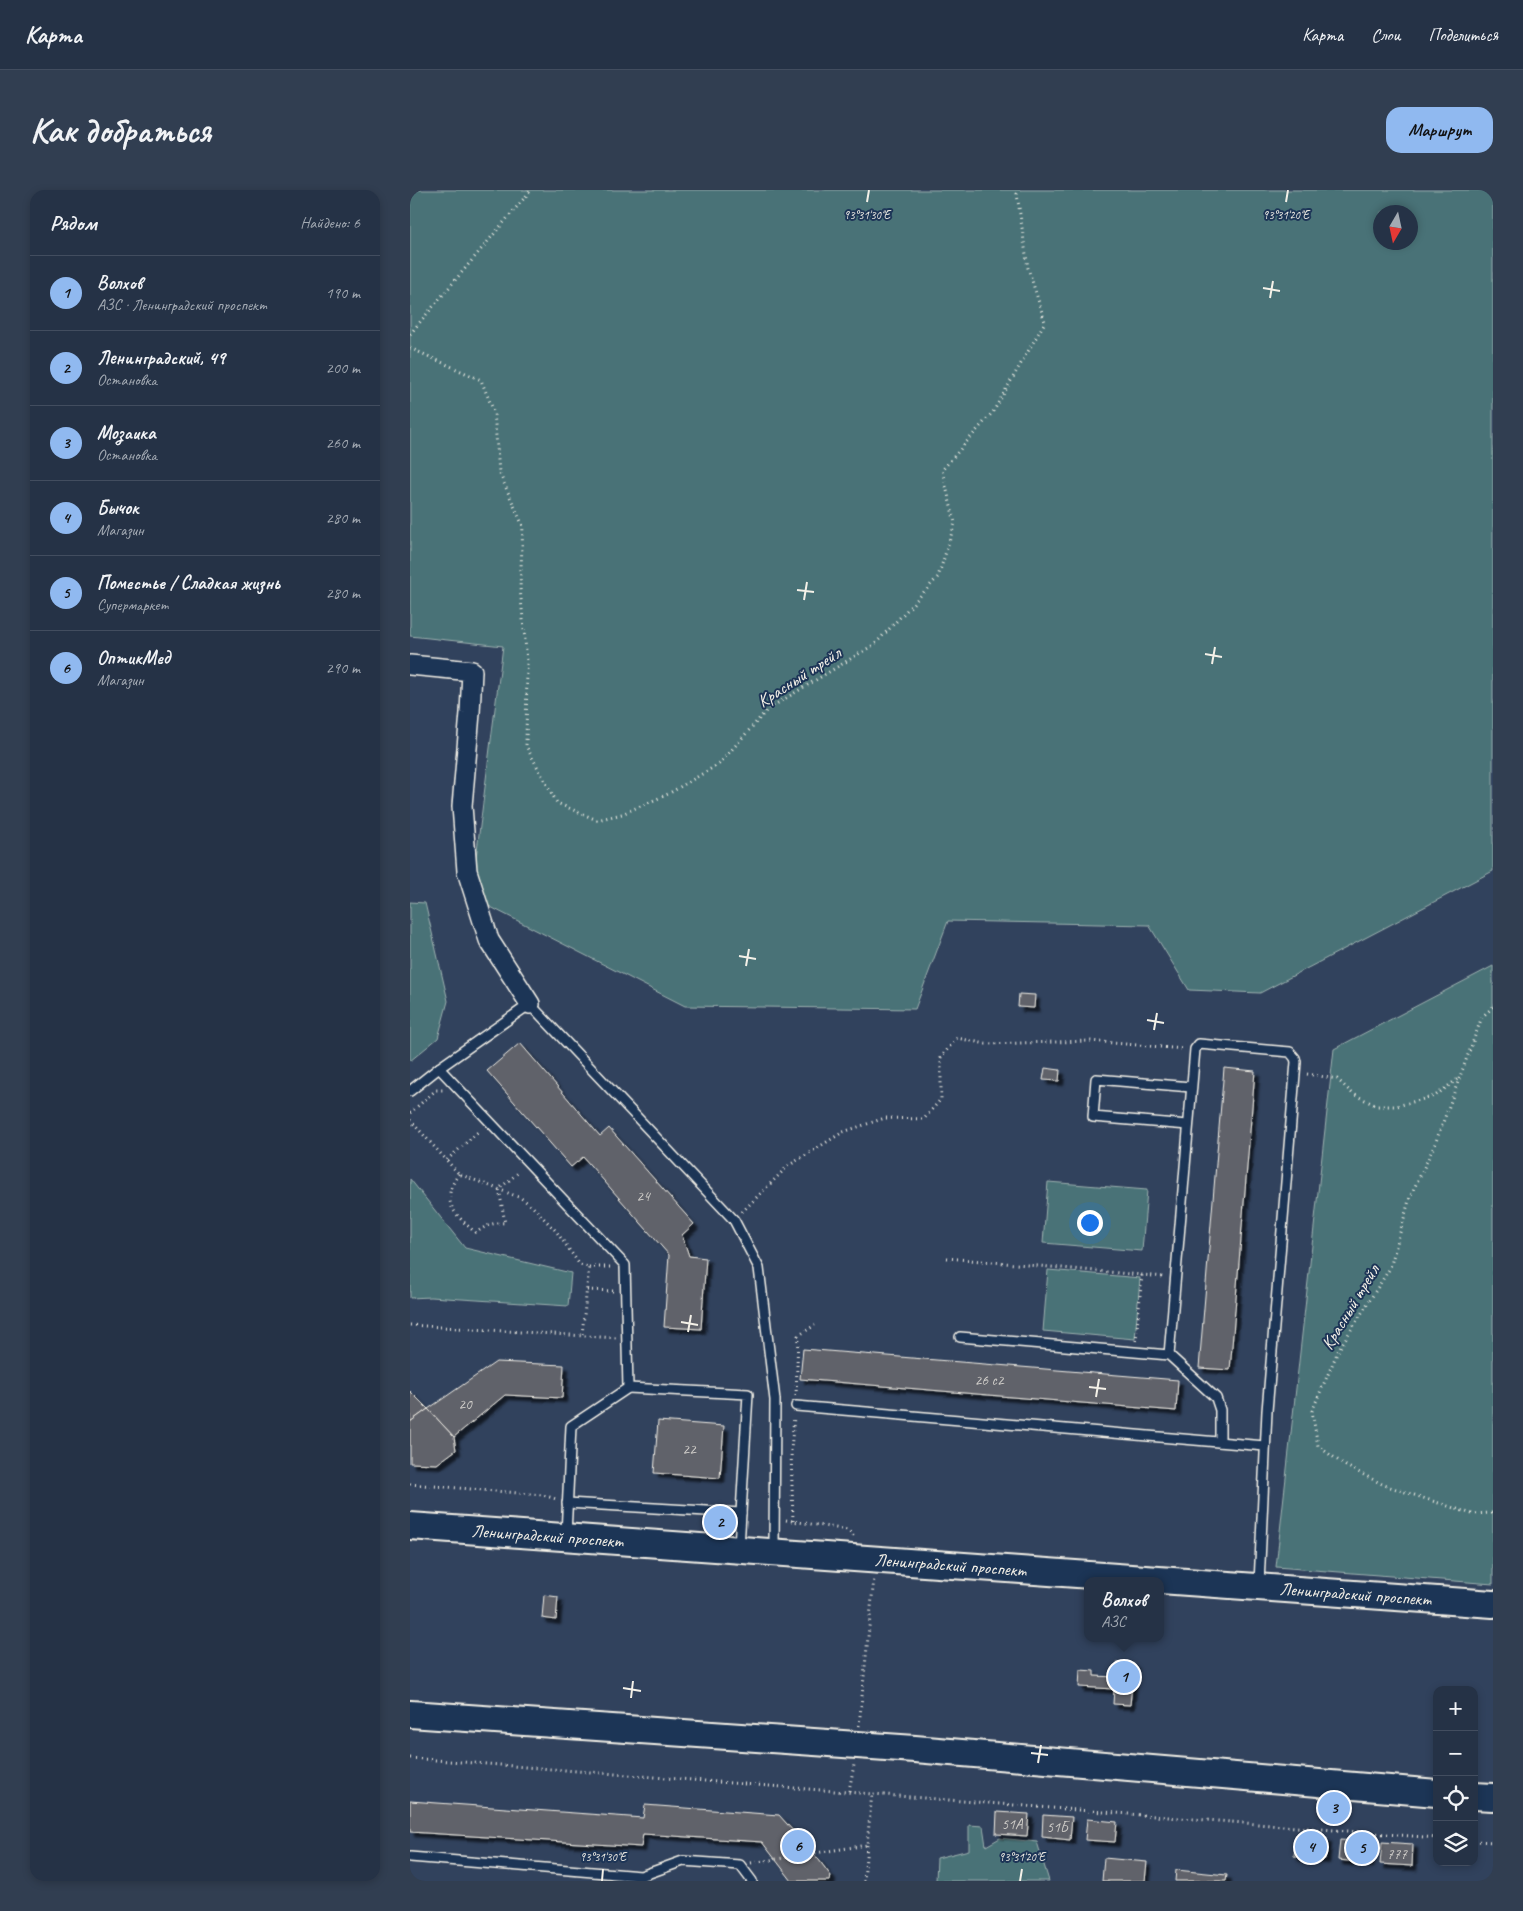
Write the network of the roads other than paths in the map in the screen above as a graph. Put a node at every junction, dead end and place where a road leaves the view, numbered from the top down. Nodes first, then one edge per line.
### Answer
1 (410, 665) edge
2 (530, 1004) junction
3 (439, 1068) junction
4 (1191, 1087) junction
5 (410, 1091) edge
6 (1188, 1125) junction
7 (960, 1337) dead end
8 (1169, 1355) junction
9 (628, 1388) junction
10 (796, 1406) dead end
11 (1220, 1442) junction
12 (1265, 1446) junction
13 (567, 1503) junction
14 (741, 1513) junction
15 (410, 1526) edge
16 (566, 1537) junction
17 (739, 1549) junction
18 (774, 1552) junction
19 (1122, 1577) edge
20 (1164, 1580) edge
21 (1258, 1587) junction
22 (1493, 1604) edge
23 (410, 1714) edge
24 (1433, 1793) edge
25 (1478, 1796) edge
26 (1493, 1797) edge
27 (410, 1857) edge
28 (752, 1881) edge

1 - 2 street
2 - 3 lane
2 - 18 lane
3 - 5 lane
3 - 9 lane
4 - 6 lane
4 - 6 lane
4 - 12 lane
6 - 8 lane
7 - 8 lane
8 - 11 lane
9 - 13 lane
9 - 14 lane
10 - 11 lane
11 - 12 lane
12 - 21 lane
13 - 14 lane
13 - 16 lane
14 - 17 lane
15 - 16 main road, Ленинградский проспект
16 - 17 main road, Ленинградский проспект
17 - 18 main road, Ленинградский проспект
18 - 19 main road, Ленинградский проспект
20 - 21 main road, Ленинградский проспект
21 - 22 main road, Ленинградский проспект
23 - 24 main road
25 - 26 main road
27 - 28 lane

